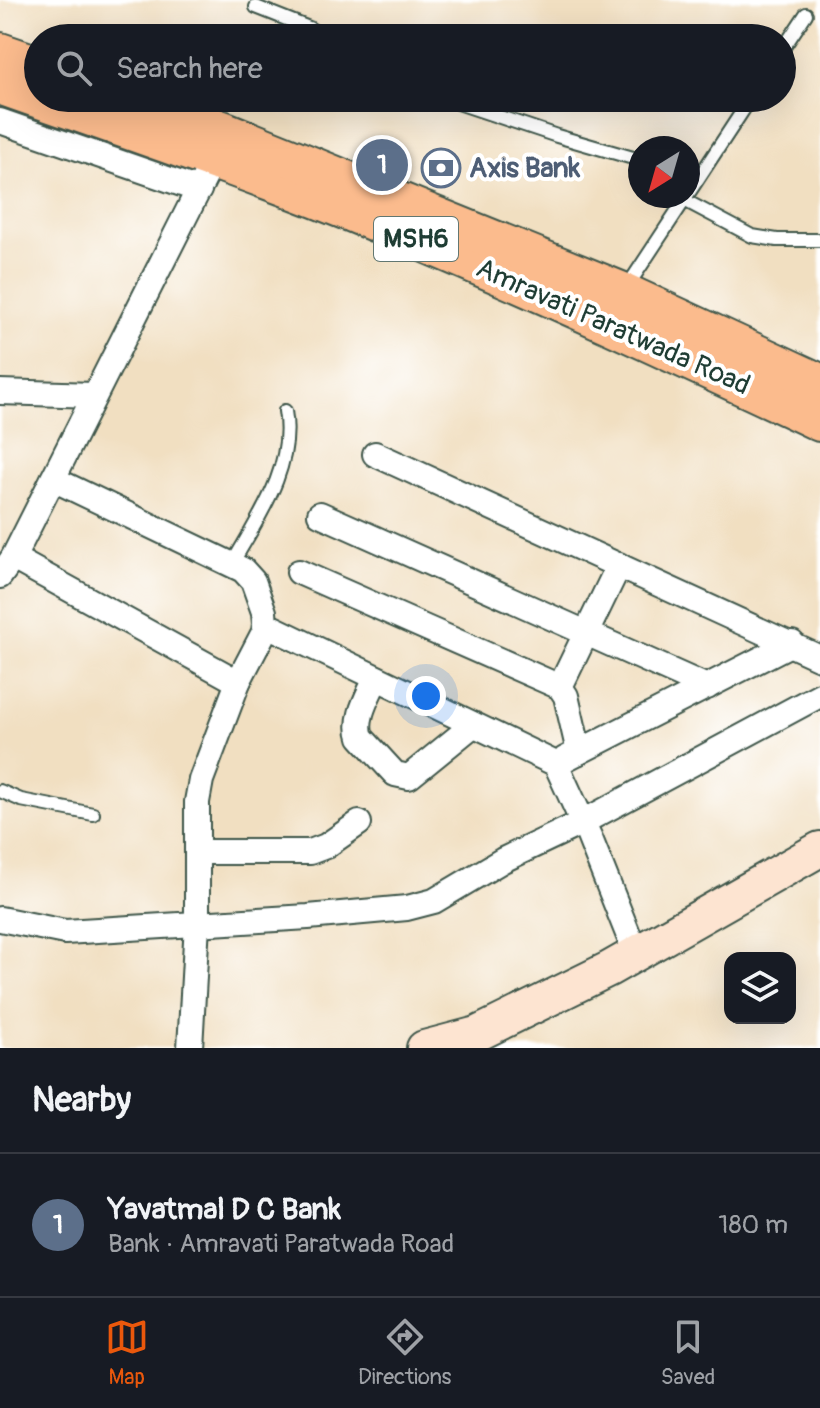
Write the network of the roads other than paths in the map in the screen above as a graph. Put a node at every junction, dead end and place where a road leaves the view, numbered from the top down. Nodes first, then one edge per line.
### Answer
1 (256, 7) dead end
2 (806, 14) dead end
3 (299, 24) edge
4 (796, 29) edge
5 (0, 52) edge
6 (24, 60) edge
7 (0, 85) edge
8 (24, 95) edge
9 (62, 112) edge
10 (171, 112) edge
11 (485, 112) edge
12 (741, 112) edge
13 (0, 121) edge
14 (628, 157) edge
15 (700, 167) edge
16 (206, 175) junction
17 (700, 206) edge
18 (679, 208) edge
19 (820, 240) edge
20 (614, 306) junction
21 (820, 383) edge
22 (0, 392) edge
23 (94, 395) junction
24 (285, 411) dead end
25 (820, 422) edge
26 (375, 454) dead end
27 (53, 479) junction
28 (320, 514) dead end
29 (232, 564) junction
30 (619, 565) junction
31 (7, 567) edge
32 (299, 572) dead end
33 (265, 624) junction
34 (587, 633) junction
35 (792, 643) junction
36 (820, 658) edge
37 (376, 678) junction
38 (238, 682) junction
39 (560, 687) junction
40 (707, 687) junction
41 (820, 695) edge
42 (473, 725) junction
43 (579, 752) junction
44 (556, 764) junction
45 (0, 791) edge
46 (93, 814) dead end
47 (583, 822) junction
48 (359, 823) dead end
49 (820, 849) edge
50 (197, 852) junction
51 (0, 919) edge
52 (197, 923) junction
53 (636, 954) junction
54 (190, 1048) edge
55 (424, 1048) edge

1 - 3 lane
2 - 4 lane
5 - 6 main road
7 - 8 main road, Amravati Paratwada Road / MSH6
9 - 16 main road, Amravati Paratwada Road / MSH6
10 - 20 main road, Amravati Paratwada Road / MSH6
11 - 14 lane
12 - 15 lane
13 - 16 street
16 - 20 main road, Amravati Paratwada Road / MSH6
16 - 23 street
17 - 19 lane
18 - 20 lane
20 - 21 main road, Amravati Paratwada Road / MSH6
20 - 25 main road, Amravati Paratwada Road / MSH6
22 - 23 street
23 - 27 street
24 - 29 lane
26 - 30 street
27 - 29 street
27 - 31 street
28 - 34 street
29 - 33 street
30 - 34 street
30 - 35 street
31 - 38 street
32 - 39 street
33 - 37 street
33 - 38 street
34 - 39 street
34 - 40 street
35 - 36 street
35 - 40 street
37 - 42 street
37 - 42 street
38 - 50 street
39 - 43 street
40 - 43 street
41 - 47 street
42 - 44 street
43 - 44 street
44 - 47 street
45 - 46 lane
47 - 52 street
47 - 53 street
48 - 50 street
49 - 53 main road
50 - 52 street
51 - 52 street
52 - 54 street
53 - 55 main road

